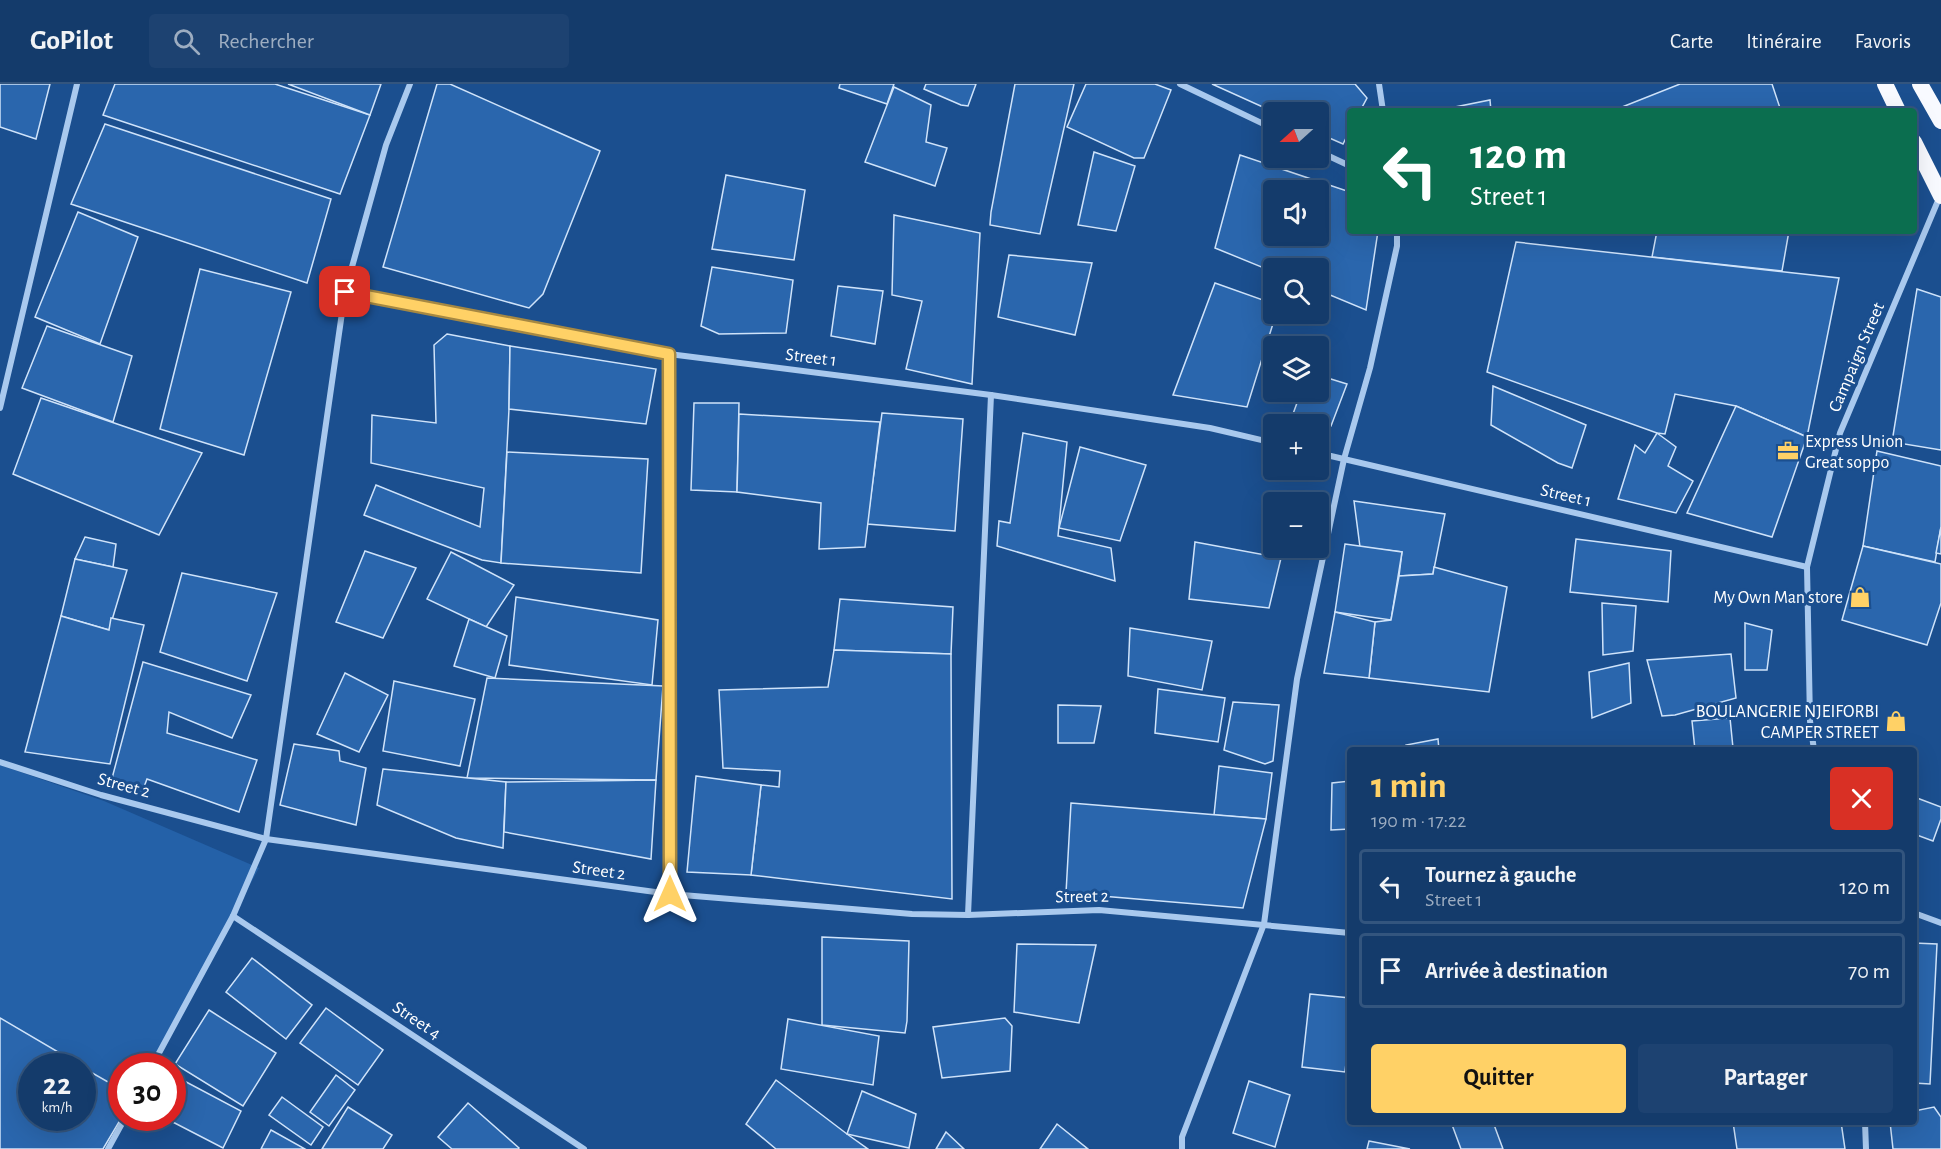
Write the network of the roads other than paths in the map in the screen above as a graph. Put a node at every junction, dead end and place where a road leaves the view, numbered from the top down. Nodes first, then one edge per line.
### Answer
1 (77, 84) edge
2 (410, 84) edge
3 (1180, 84) edge
4 (1379, 84) edge
5 (1885, 84) edge
6 (1920, 84) edge
7 (1383, 108) edge
8 (1897, 108) edge
9 (1941, 121) edge
10 (1263, 124) edge
11 (1917, 148) edge
12 (1329, 156) edge
13 (1347, 165) edge
14 (1941, 196) edge
15 (1397, 234) edge
16 (345, 292) junction
17 (669, 354) junction
18 (990, 395) junction
19 (0, 408) edge
20 (1263, 440) edge
21 (1329, 456) edge
22 (1344, 459) junction
23 (1807, 567) junction
24 (1814, 747) edge
25 (0, 762) edge
26 (266, 839) junction
27 (670, 894) junction
28 (1917, 914) edge
29 (968, 915) junction
30 (232, 916) junction
31 (1941, 923) edge
32 (1264, 924) junction
33 (1347, 933) edge
34 (159, 1053) edge
35 (1865, 1125) edge
36 (118, 1131) edge
37 (108, 1149) edge
38 (584, 1149) edge
39 (1182, 1149) edge
40 (1866, 1149) edge

1 - 19 street
2 - 16 street
3 - 10 street
4 - 7 street
5 - 8 highway
6 - 9 highway
11 - 14 highway
12 - 13 street
14 - 23 street, Campaign Street
15 - 22 street
16 - 17 street, Street 1
16 - 26 street
17 - 18 street, Street 1
17 - 27 street
18 - 20 street, Street 1
18 - 29 street
21 - 22 street, Street 1
22 - 23 street, Street 1
22 - 32 street
23 - 24 street, Campaign Street
25 - 26 street, Street 2
26 - 27 street, Street 2
26 - 30 street
27 - 29 street, Street 2
28 - 31 street
29 - 32 street, Street 2
30 - 34 street
30 - 38 street, Street 4
32 - 33 street, Street 2
32 - 39 street
35 - 40 street
36 - 37 street

